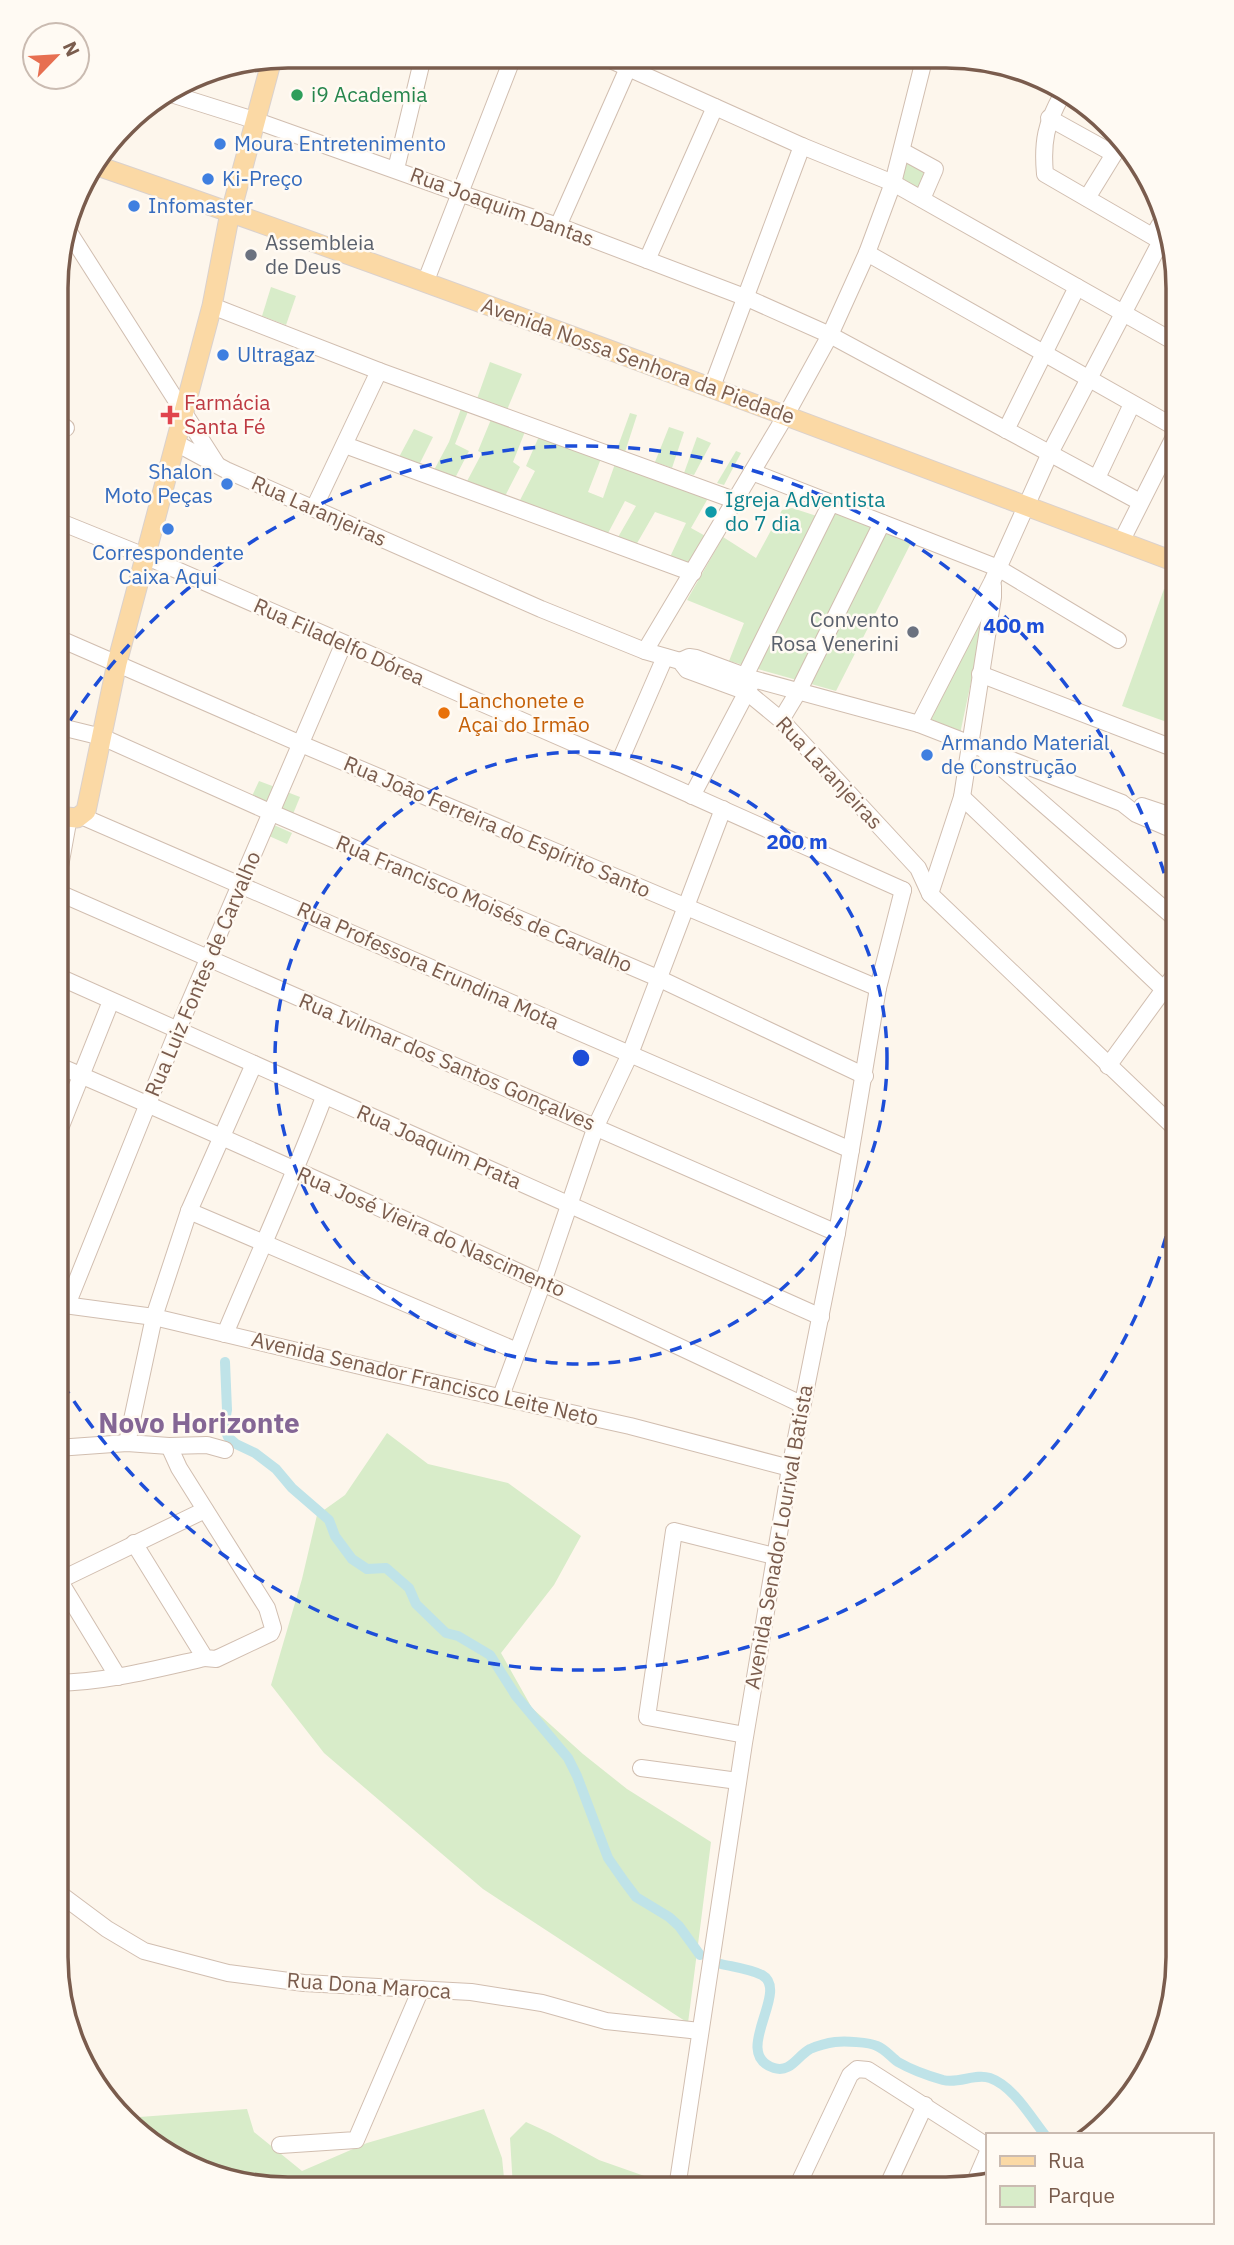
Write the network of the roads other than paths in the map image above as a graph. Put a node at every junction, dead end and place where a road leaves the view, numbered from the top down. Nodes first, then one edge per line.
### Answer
1 (420, 68) edge
2 (509, 68) edge
3 (628, 68) joint
4 (922, 68) edge
5 (270, 69) edge
6 (180, 97) edge
7 (1059, 100) edge
8 (715, 107) junction
9 (1049, 118) junction
10 (257, 121) junction
11 (802, 146) junction
12 (1115, 148) edge
13 (1116, 150) edge
14 (902, 151) junction
15 (104, 168) edge
16 (396, 169) junction
17 (893, 183) junction
18 (459, 193) junction
19 (1087, 198) junction
20 (922, 199) junction
21 (231, 212) junction
22 (558, 226) junction
23 (74, 240) edge
24 (1160, 241) edge
25 (1161, 244) edge
26 (867, 253) junction
27 (647, 260) junction
28 (425, 283) junction
29 (1077, 287) junction
30 (747, 298) junction
31 (212, 306) junction
32 (1124, 313) junction
33 (830, 335) junction
34 (1166, 337) edge
35 (1043, 354) junction
36 (379, 371) junction
37 (1088, 380) junction
38 (712, 387) junction
39 (1132, 404) junction
40 (183, 414) junction
41 (786, 415) junction
42 (1166, 422) edge
43 (1006, 430) junction
44 (176, 443) junction
45 (345, 445) junction
46 (1166, 452) edge
47 (1050, 453) junction
48 (216, 464) junction
49 (752, 472) junction
50 (1097, 478) junction
51 (734, 500) junction
52 (1140, 502) junction
53 (831, 503) junction
54 (1026, 507) junction
55 (314, 509) junction
56 (882, 523) junction
57 (68, 526) edge
58 (1121, 542) junction
59 (147, 557) junction
60 (1166, 559) edge
61 (693, 573) junction
62 (995, 575) junction
63 (1118, 640) dead end
64 (68, 642) edge
65 (343, 645) junction
66 (645, 651) junction
67 (672, 659) junction
68 (117, 663) junction
69 (980, 674) junction
70 (749, 682) junction
71 (798, 692) junction
72 (781, 720) junction
73 (919, 724) junction
74 (68, 729) edge
75 (102, 737) junction
76 (300, 744) junction
77 (1166, 745) edge
78 (977, 748) junction
79 (619, 763) junction
80 (692, 796) junction
81 (962, 797) junction
82 (1122, 803) junction
83 (723, 809) junction
84 (272, 813) junction
85 (1166, 814) edge
86 (69, 816) edge
87 (1166, 827) edge
88 (242, 885) junction
89 (903, 890) junction
90 (928, 890) junction
91 (68, 897) edge
92 (687, 907) junction
93 (1166, 910) edge
94 (210, 959) junction
95 (660, 979) junction
96 (68, 981) edge
97 (878, 988) junction
98 (1164, 989) joint
99 (111, 1001) junction
100 (178, 1029) junction
101 (630, 1054) junction
102 (254, 1064) junction
103 (1108, 1066) junction
104 (68, 1070) edge
105 (81, 1076) junction
106 (864, 1076) junction
107 (324, 1097) junction
108 (147, 1103) junction
109 (68, 1108) edge
110 (1166, 1119) edge
111 (596, 1126) junction
112 (221, 1137) junction
113 (851, 1150) junction
114 (297, 1171) junction
115 (569, 1204) junction
116 (189, 1211) junction
117 (836, 1233) junction
118 (263, 1242) junction
119 (543, 1282) junction
120 (68, 1291) edge
121 (68, 1306) edge
122 (154, 1317) junction
123 (821, 1317) junction
124 (225, 1334) junction
125 (517, 1352) junction
126 (500, 1396) junction
127 (802, 1404) junction
128 (127, 1443) junction
129 (169, 1446) junction
130 (68, 1447) edge
131 (225, 1450) dead end
132 (790, 1468) junction
133 (205, 1510) junction
134 (134, 1543) junction
135 (770, 1555) dead end
136 (68, 1576) edge
137 (68, 1597) edge
138 (208, 1659) junction
139 (118, 1677) junction
140 (68, 1682) edge
141 (745, 1735) junction
142 (640, 1768) dead end
143 (738, 1781) junction
144 (68, 1900) edge
145 (421, 1989) junction
146 (700, 2031) junction
147 (925, 2105) junction
148 (280, 2145) dead end
149 (986, 2145) edge
150 (986, 2156) edge
151 (978, 2175) edge
152 (679, 2177) edge
153 (802, 2177) edge
154 (892, 2177) edge

1 - 16 street
2 - 18 street
3 - 8 street
3 - 22 street
4 - 14 street
5 - 10 main road
6 - 10 street, Rua Joaquim Dantas
7 - 9 street
8 - 11 street
8 - 27 street
9 - 12 street
9 - 19 street
10 - 16 street, Rua Joaquim Dantas
10 - 21 main road
11 - 17 street
11 - 30 street
13 - 19 street
14 - 17 street
14 - 20 street
15 - 21 main road, Avenida Nossa Senhora da Piedade
16 - 18 street, Rua Joaquim Dantas
17 - 20 street
17 - 26 street
18 - 22 street, Rua Joaquim Dantas
18 - 28 street
19 - 24 street
20 - 29 street
21 - 28 main road, Avenida Nossa Senhora da Piedade
21 - 31 main road
22 - 27 street, Rua Joaquim Dantas
23 - 40 street
25 - 32 street
26 - 33 street
26 - 35 street
27 - 30 street, Rua Joaquim Dantas
28 - 38 main road, Avenida Nossa Senhora da Piedade
29 - 32 street
29 - 35 street
30 - 33 street, Rua Joaquim Dantas
30 - 38 street
31 - 36 street
31 - 40 main road
32 - 34 street
32 - 37 street
33 - 41 street
33 - 43 street, Rua Joaquim Dantas
35 - 37 street
35 - 43 street
36 - 45 street
36 - 51 street
37 - 39 street
37 - 47 street
38 - 41 main road, Avenida Nossa Senhora da Piedade
39 - 42 street
39 - 50 street
40 - 44 main road
40 - 48 street
41 - 49 street
41 - 54 main road, Avenida Nossa Senhora da Piedade
43 - 47 street, Rua Joaquim Dantas
44 - 48 street, Rua Laranjeiras
44 - 59 main road
45 - 55 street
45 - 61 street
46 - 52 street
47 - 50 street, Rua Joaquim Dantas
47 - 54 street
48 - 55 street, Rua Laranjeiras
49 - 51 street
49 - 53 street
50 - 52 street, Rua Joaquim Dantas
51 - 61 street
52 - 58 street
53 - 56 street
53 - 70 street
54 - 58 main road, Avenida Nossa Senhora da Piedade
54 - 62 street
55 - 66 street, Rua Laranjeiras
56 - 62 street
56 - 71 street
57 - 59 street, Rua Filadelfo Dórea
58 - 60 main road, Avenida Nossa Senhora da Piedade
59 - 65 street, Rua Filadelfo Dórea
59 - 68 main road
61 - 66 street
62 - 63 street
62 - 69 street
62 - 73 street
64 - 68 street, Rua João Ferreira do Espírito Santo
65 - 76 street, Rua Luiz Fontes de Carvalho
65 - 79 street, Rua Filadelfo Dórea
66 - 67 street, Rua Laranjeiras
67 - 70 street, Rua Laranjeiras
67 - 79 street
68 - 75 main road
68 - 76 street, Rua João Ferreira do Espírito Santo
69 - 77 street
69 - 78 street
70 - 71 street
70 - 72 street, Rua Laranjeiras
70 - 80 street
71 - 72 street
71 - 73 street
72 - 90 street, Rua Laranjeiras
73 - 78 street
74 - 75 street, Rua Francisco Moisés de Carvalho
75 - 84 street, Rua Francisco Moisés de Carvalho
75 - 86 main road
76 - 84 street, Rua Luiz Fontes de Carvalho
76 - 92 street, Rua João Ferreira do Espírito Santo
78 - 81 street
78 - 82 street
78 - 93 street
79 - 80 street, Rua Filadelfo Dórea
80 - 83 street, Rua Filadelfo Dórea
81 - 90 street
81 - 98 street
82 - 85 street
82 - 87 street
83 - 89 street, Rua Filadelfo Dórea
83 - 92 street
84 - 88 street, Rua Luiz Fontes de Carvalho
84 - 95 street, Rua Francisco Moisés de Carvalho
86 - 88 street, Rua Professora Erundina Mota
88 - 94 street, Rua Luiz Fontes de Carvalho
88 - 101 street, Rua Professora Erundina Mota
89 - 90 street
89 - 97 street, Avenida Senador Lourival Batista
90 - 103 street, Rua Laranjeiras
91 - 94 street, Rua Ivilmar dos Santos Gonçalves
92 - 95 street
92 - 97 street, Rua João Ferreira do Espírito Santo
94 - 100 street, Rua Luiz Fontes de Carvalho
94 - 111 street, Rua Ivilmar dos Santos Gonçalves
95 - 101 street
95 - 106 street, Rua Francisco Moisés de Carvalho
96 - 99 street, Rua Joaquim Prata
97 - 106 street, Avenida Senador Lourival Batista
98 - 103 street
99 - 100 street, Rua Joaquim Prata
99 - 105 street
100 - 102 street, Rua Joaquim Prata
100 - 108 street, Rua Luiz Fontes de Carvalho
101 - 111 street
101 - 113 street, Rua Professora Erundina Mota
102 - 107 street, Rua Joaquim Prata
102 - 112 street
103 - 110 street, Rua Laranjeiras
104 - 105 street, Rua José Vieira do Nascimento
105 - 108 street, Rua José Vieira do Nascimento
105 - 109 street
106 - 113 street, Avenida Senador Lourival Batista
107 - 114 street
107 - 115 street, Rua Joaquim Prata
108 - 112 street, Rua José Vieira do Nascimento
108 - 120 street, Rua Luiz Fontes de Carvalho
111 - 115 street
111 - 117 street, Rua Ivilmar dos Santos Gonçalves
112 - 114 street, Rua José Vieira do Nascimento
112 - 116 street
113 - 117 street, Avenida Senador Lourival Batista
114 - 118 street
114 - 119 street, Rua José Vieira do Nascimento
115 - 119 street
115 - 123 street, Rua Joaquim Prata
116 - 118 street
116 - 122 street
117 - 123 street, Avenida Senador Lourival Batista
118 - 124 street
118 - 125 street
119 - 125 street
119 - 127 street, Rua José Vieira do Nascimento
121 - 122 street, Avenida Senador Francisco Leite Neto
122 - 124 street, Avenida Senador Francisco Leite Neto
122 - 128 street
123 - 127 street, Avenida Senador Lourival Batista
124 - 126 street, Avenida Senador Francisco Leite Neto
125 - 126 street
126 - 132 street, Avenida Senador Francisco Leite Neto
127 - 132 street, Avenida Senador Lourival Batista
128 - 129 street
128 - 130 street
129 - 131 street
129 - 133 street
132 - 141 street, Avenida Senador Lourival Batista
133 - 134 street
133 - 138 street
134 - 136 street
134 - 138 street
135 - 141 street
137 - 139 street
138 - 139 street
139 - 140 street
141 - 143 street, Avenida Senador Lourival Batista
142 - 143 street
143 - 146 street, Avenida Senador Lourival Batista
144 - 145 street, Rua Dona Maroca
145 - 146 street, Rua Dona Maroca
145 - 148 street
146 - 152 street, Avenida Senador Lourival Batista
147 - 149 street
147 - 153 street
147 - 154 street
150 - 151 street

